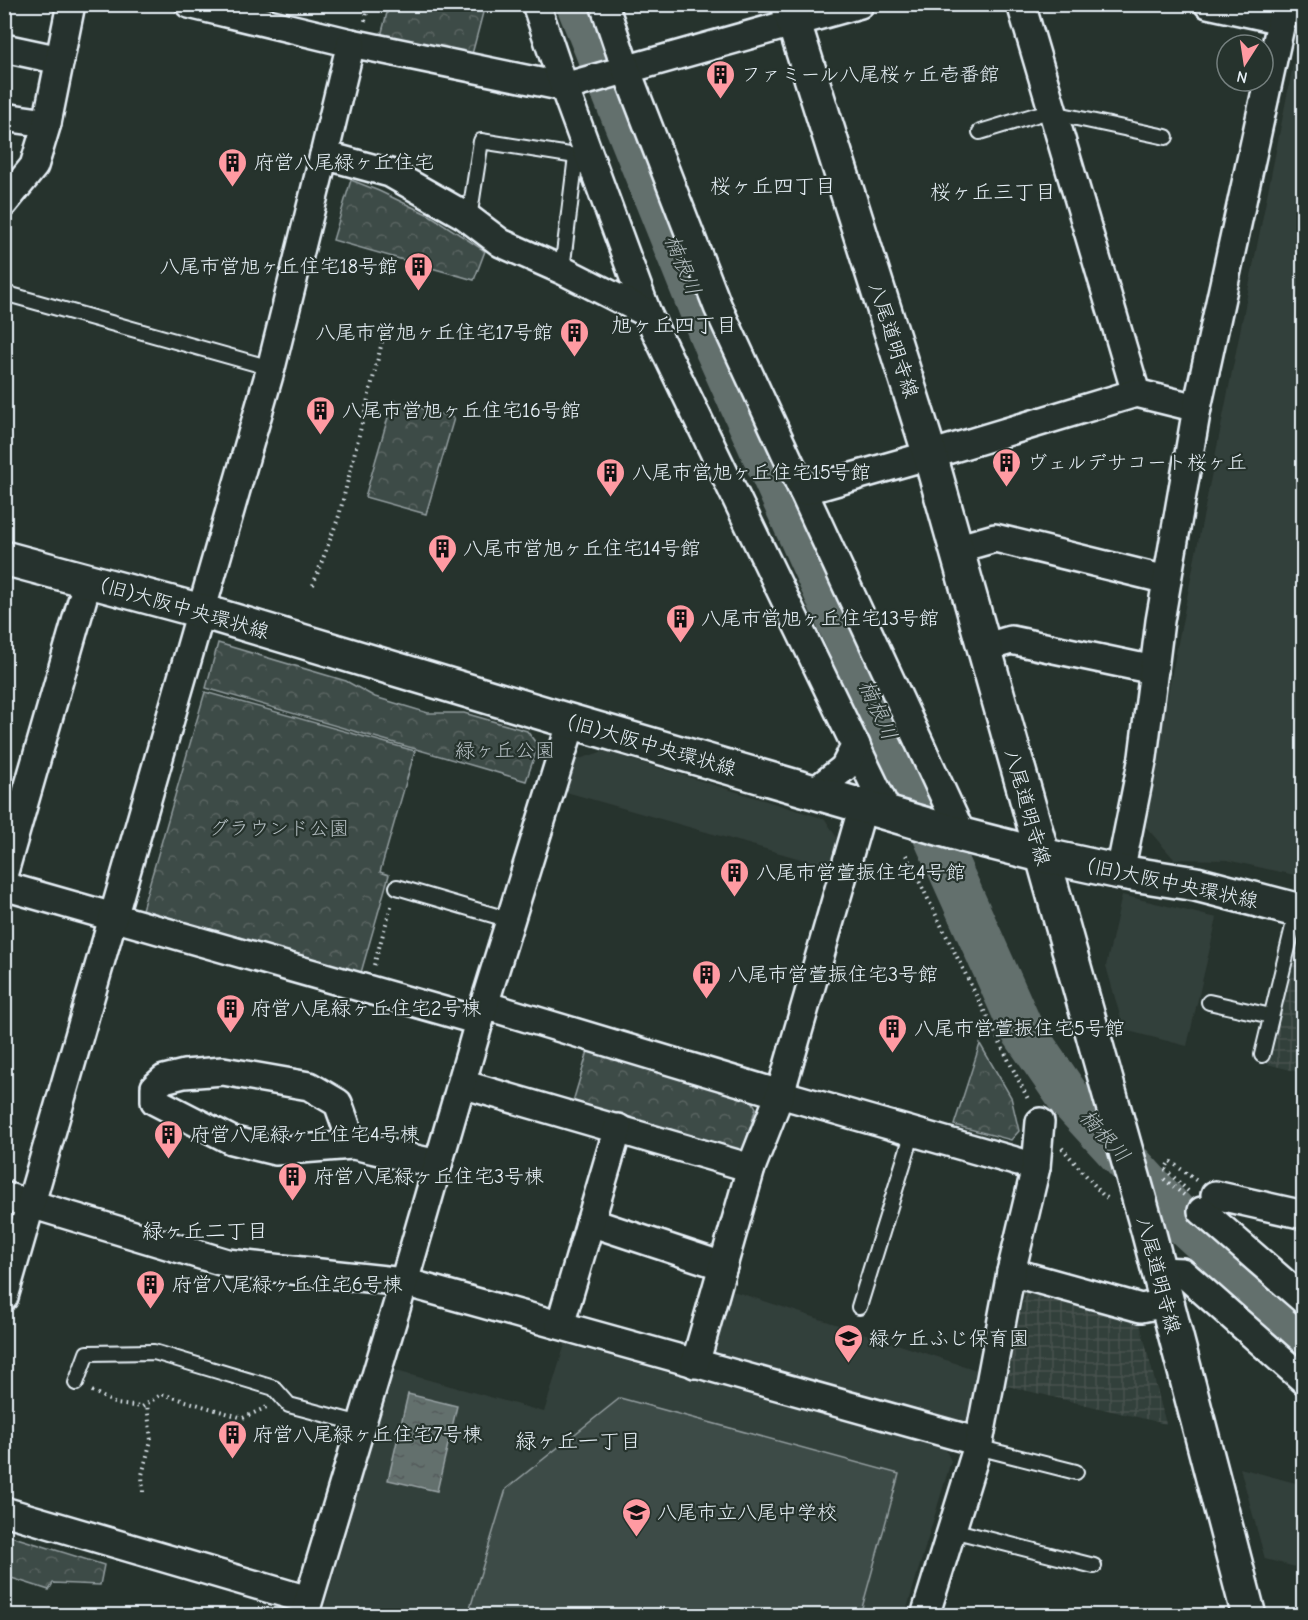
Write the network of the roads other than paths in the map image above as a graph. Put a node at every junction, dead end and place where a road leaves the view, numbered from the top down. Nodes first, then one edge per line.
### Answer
1 (71, 4) edge
2 (189, 4) edge
3 (536, 4) edge
4 (604, 4) edge
5 (860, 4) edge
6 (1021, 4) edge
7 (1208, 4) edge
8 (1283, 12) edge
9 (791, 14) edge
10 (351, 43) junction
11 (4, 48) edge
12 (60, 60) junction
13 (626, 69) junction
14 (564, 87) junction
15 (1053, 112) junction
16 (4, 117) edge
17 (47, 123) junction
18 (980, 132) dead end
19 (1167, 137) dead end
20 (582, 153) junction
21 (324, 155) junction
22 (5, 201) edge
23 (469, 219) junction
24 (562, 270) junction
25 (4, 293) edge
26 (647, 313) junction
27 (271, 368) junction
28 (1136, 393) junction
29 (1197, 408) junction
30 (930, 455) junction
31 (803, 490) junction
32 (956, 549) junction
33 (4, 558) edge
34 (88, 580) junction
35 (1167, 580) junction
36 (201, 611) junction
37 (984, 648) junction
38 (1154, 670) junction
39 (572, 722) junction
40 (856, 745) junction
41 (814, 791) junction
42 (876, 809) junction
43 (962, 835) junction
44 (1041, 855) junction
45 (4, 872) edge
46 (1120, 872) junction
47 (4, 886) edge
48 (397, 887) road end
49 (1300, 911) edge
50 (113, 916) junction
51 (510, 920) junction
52 (1209, 1002) dead end
53 (482, 1013) junction
54 (1272, 1016) junction
55 (1262, 1055) dead end
56 (462, 1084) junction
57 (780, 1094) junction
58 (1040, 1122) road end
59 (618, 1128) junction
60 (913, 1132) junction
61 (353, 1145) junction
62 (438, 1164) junction
63 (1036, 1167) junction
64 (751, 1168) junction
65 (4, 1196) edge
66 (31, 1203) junction
67 (1304, 1215) edge
68 (590, 1222) junction
69 (723, 1266) junction
70 (1159, 1271) junction
71 (1011, 1272) junction
72 (404, 1282) junction
73 (4, 1297) edge
74 (1304, 1300) edge
75 (1166, 1303) junction
76 (859, 1307) dead end
77 (560, 1325) junction
78 (695, 1364) junction
79 (1304, 1380) edge
80 (76, 1383) road end
81 (361, 1424) junction
82 (978, 1444) junction
83 (1076, 1472) dead end
84 (4, 1511) edge
85 (952, 1530) junction
86 (1094, 1566) dead end
87 (306, 1608) edge
88 (925, 1616) edge
89 (1249, 1616) edge

1 - 12 street
2 - 10 street
3 - 14 street
4 - 13 street
5 - 9 street
6 - 15 street
7 - 8 street
8 - 29 street
9 - 13 street
9 - 30 main road, 八尾道明寺線
10 - 14 street
10 - 21 street
11 - 12 street
12 - 17 street
13 - 14 street
13 - 31 street
14 - 20 street
15 - 18 lane
15 - 19 lane
15 - 28 street
16 - 17 street
17 - 22 street
20 - 23 lane
20 - 24 lane
20 - 26 street
21 - 23 street
21 - 27 street
23 - 24 street
24 - 26 street
25 - 27 lane
26 - 40 street
27 - 36 street
28 - 29 street
28 - 30 street
29 - 35 street
30 - 31 street
30 - 32 main road, 八尾道明寺線
31 - 43 street
32 - 35 street
32 - 37 main road, 八尾道明寺線
33 - 34 main road, (旧)大阪中央環状線
34 - 36 main road, (旧)大阪中央環状線
34 - 45 street
35 - 38 street
36 - 39 main road, (旧)大阪中央環状線
36 - 50 street
37 - 38 street
37 - 44 main road, 八尾道明寺線
38 - 46 street
39 - 41 main road, (旧)大阪中央環状線
39 - 51 street
40 - 41 street
40 - 42 street
41 - 42 main road, (旧)大阪中央環状線
42 - 43 main road, (旧)大阪中央環状線
42 - 57 street
43 - 44 main road, (旧)大阪中央環状線
44 - 46 main road, (旧)大阪中央環状線
44 - 70 main road, 八尾道明寺線
46 - 49 main road, (旧)大阪中央環状線
47 - 50 street
48 - 51 lane
49 - 54 lane
50 - 53 street
50 - 66 street
51 - 53 street
52 - 54 lane
53 - 56 street
53 - 57 street
54 - 55 lane
56 - 59 street
56 - 62 street
57 - 60 street
57 - 64 street
58 - 63 street
59 - 64 street
59 - 68 street
60 - 63 street
60 - 76 lane
61 - 61 street
61 - 62 street
62 - 72 street
63 - 71 street
64 - 69 street
65 - 66 street
66 - 72 street
66 - 73 street
67 - 74 street
68 - 69 street
68 - 77 street
69 - 78 street
70 - 75 main road, 八尾道明寺線
70 - 79 street
71 - 75 street
71 - 82 street
72 - 77 street
72 - 81 street
75 - 89 main road, 八尾道明寺線
77 - 78 street
78 - 82 street
80 - 81 lane
81 - 87 street
82 - 83 lane
82 - 85 street
84 - 87 street
85 - 86 lane
85 - 88 street

